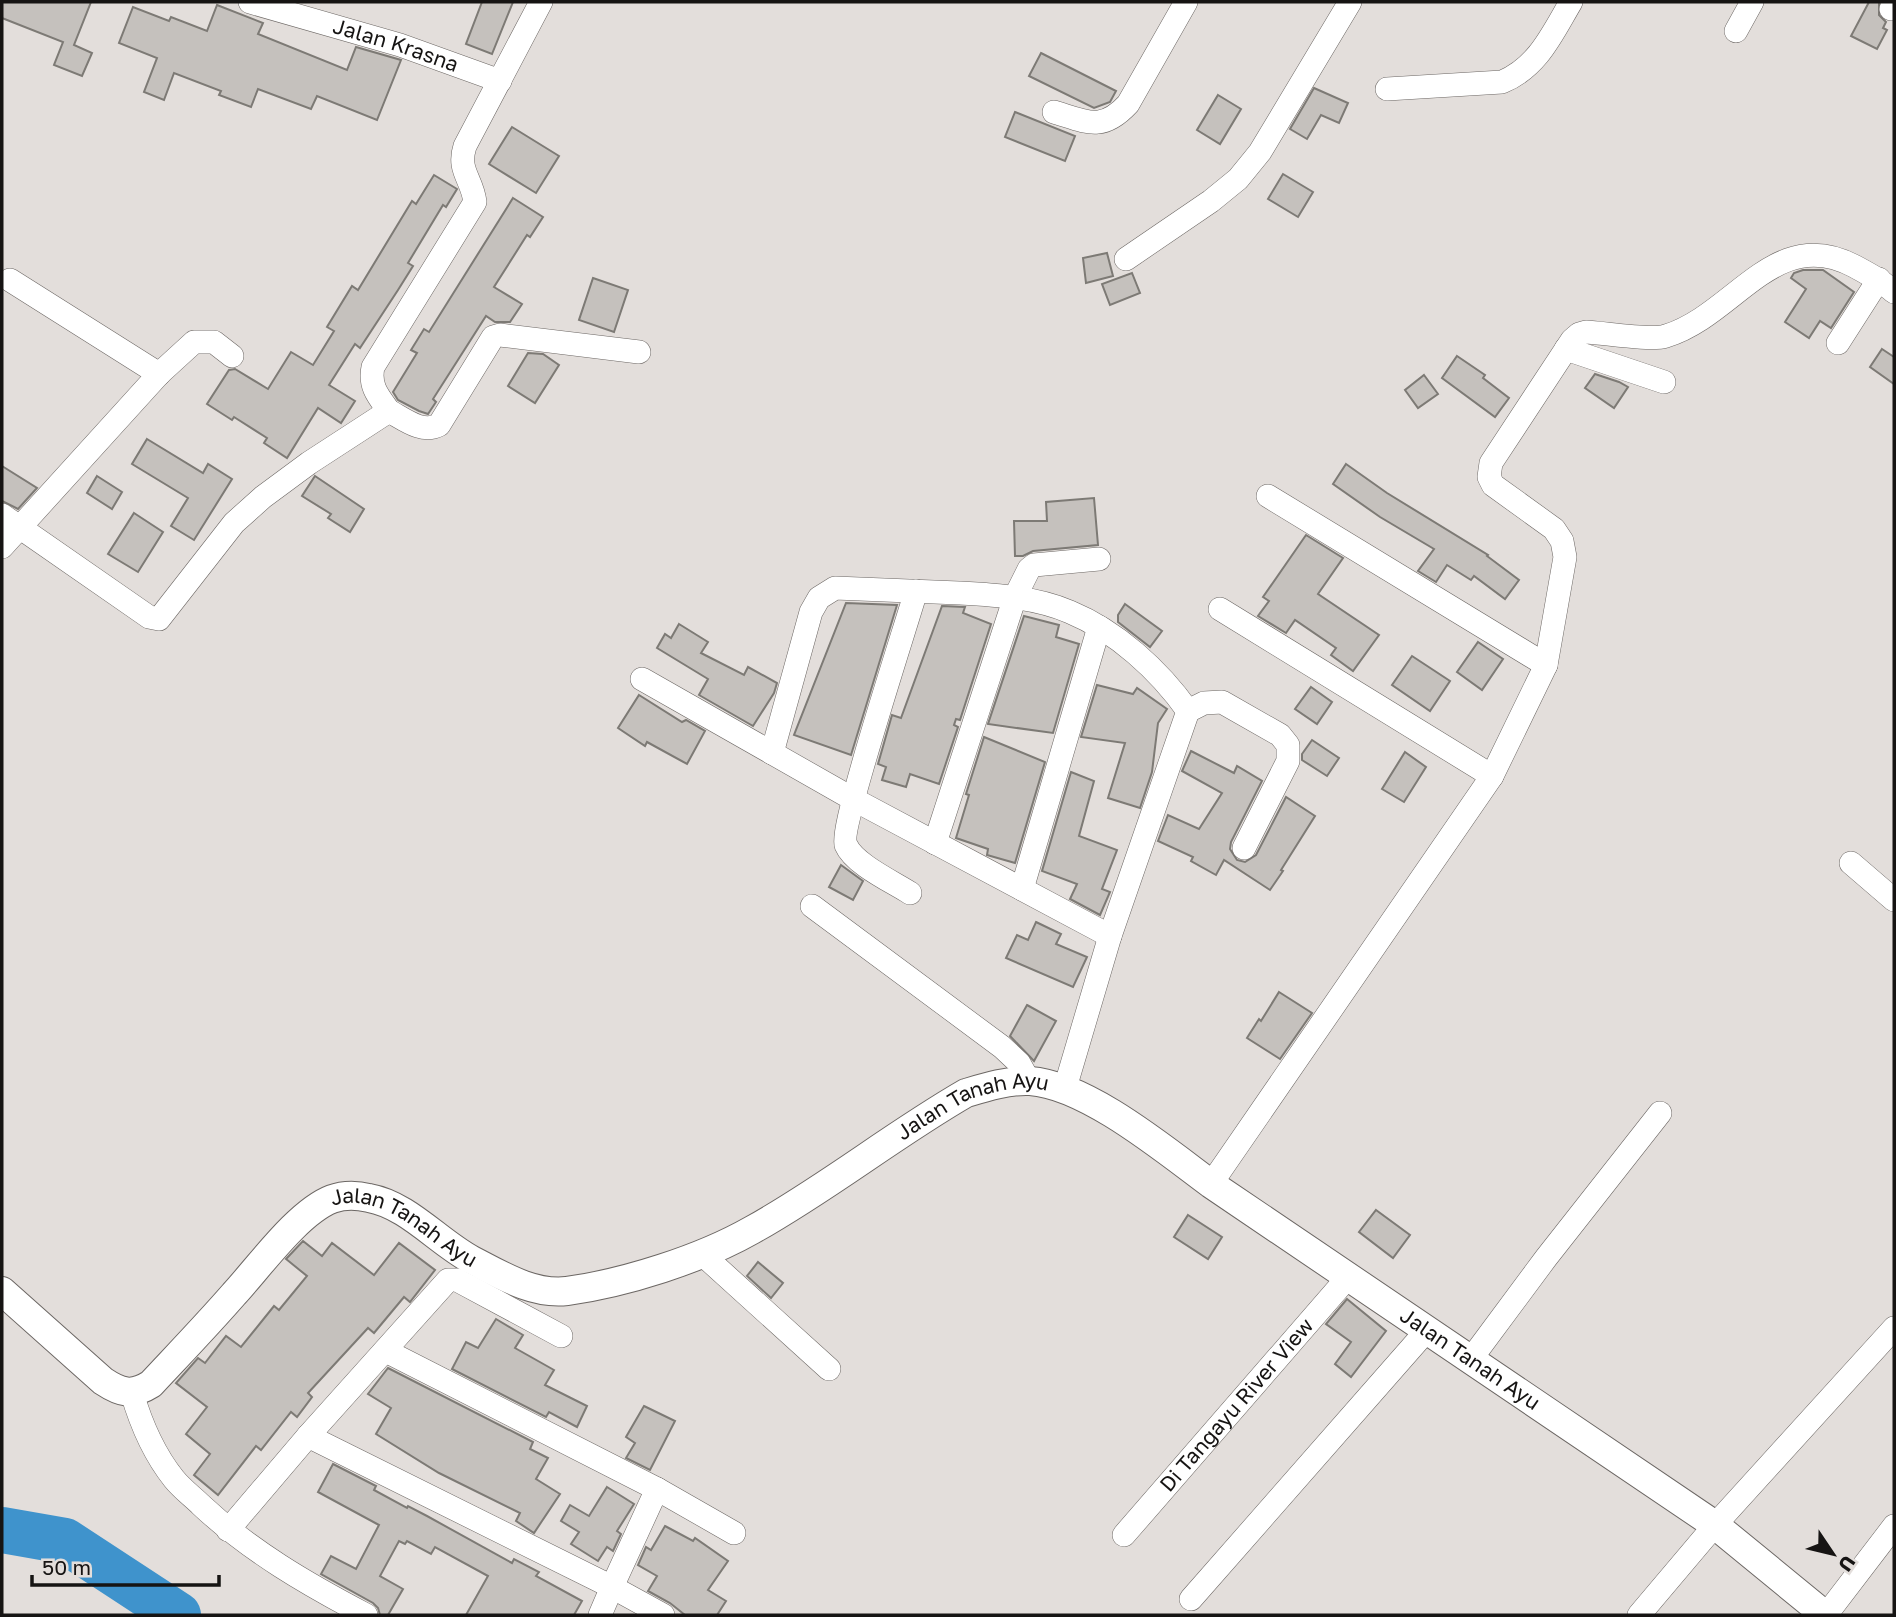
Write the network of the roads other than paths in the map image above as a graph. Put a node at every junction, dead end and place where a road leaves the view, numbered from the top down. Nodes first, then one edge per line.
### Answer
1 (250, 2) edge
2 (541, 2) edge
3 (1186, 2) edge
4 (1350, 2) edge
5 (1571, 2) edge
6 (1752, 2) edge
7 (1736, 31) dead end
8 (500, 81) junction
9 (1387, 89) dead end
10 (1054, 112) dead end
11 (1126, 259) dead end
12 (10, 281) dead end
13 (1890, 289) edge
14 (1838, 343) dead end
15 (1566, 349) junction
16 (639, 352) dead end
17 (232, 356) dead end
18 (159, 374) junction
19 (1664, 382) dead end
20 (388, 411) junction
21 (1268, 496) dead end
22 (10, 521) edge
23 (2, 547) edge
24 (1099, 559) dead end
25 (916, 591) junction
26 (1015, 597) junction
27 (1220, 608) dead end
28 (1099, 627) junction
29 (1546, 664) junction
30 (642, 679) dead end
31 (1188, 711) junction
32 (772, 753) junction
33 (1492, 776) junction
34 (853, 799) junction
35 (935, 843) junction
36 (1244, 848) dead end
37 (1851, 863) dead end
38 (1022, 889) junction
39 (910, 893) dead end
40 (1894, 900) edge
41 (812, 906) dead end
42 (1110, 936) junction
43 (1029, 1081) junction
44 (1065, 1088) junction
45 (1660, 1113) dead end
46 (1211, 1184) junction
47 (702, 1254) junction
48 (1349, 1276) junction
49 (2, 1291) edge
50 (1894, 1328) edge
51 (1428, 1329) junction
52 (561, 1336) dead end
53 (386, 1351) junction
54 (1471, 1359) junction
55 (829, 1369) dead end
56 (132, 1393) junction
57 (308, 1436) junction
58 (657, 1489) junction
59 (1716, 1525) junction
60 (1894, 1526) edge
61 (228, 1530) junction
62 (734, 1532) dead end
63 (1124, 1535) dead end
64 (612, 1587) junction
65 (1191, 1599) dead end
66 (366, 1615) edge
67 (600, 1615) edge
68 (663, 1615) edge
69 (1639, 1615) edge
70 (1826, 1615) edge

1 - 8 street, Jalan Krasna
2 - 8 street
3 - 10 street
4 - 11 street
5 - 9 street
6 - 7 street
8 - 20 street
12 - 18 street
13 - 14 street
13 - 15 street
15 - 19 street
15 - 29 street
16 - 20 street
17 - 18 street
18 - 22 street
20 - 22 street
21 - 29 street
22 - 23 street
24 - 26 street
25 - 26 street
25 - 32 street
25 - 34 street
26 - 28 street
26 - 35 street
27 - 33 street
28 - 31 street
28 - 38 street
29 - 33 street
30 - 32 street
31 - 36 street
31 - 42 street
32 - 34 street
33 - 46 street
34 - 35 street
34 - 39 street
35 - 38 street
37 - 40 street
38 - 42 street
41 - 43 street
42 - 44 street
43 - 44 street, Jalan Tanah Ayu
43 - 47 street, Jalan Tanah Ayu
44 - 46 street, Jalan Tanah Ayu
45 - 54 street
46 - 48 street, Jalan Tanah Ayu
47 - 55 street
47 - 56 street, Jalan Tanah Ayu
48 - 51 street, Jalan Tanah Ayu
48 - 63 street, Di Tangayu River View
49 - 56 street
50 - 59 street
51 - 54 street, Jalan Tanah Ayu
51 - 65 street
52 - 53 street
53 - 57 street
53 - 58 street
54 - 59 street, Jalan Tanah Ayu
56 - 61 street
57 - 61 street
57 - 64 street
58 - 62 street
58 - 64 street
59 - 69 street
59 - 70 street, Jalan Tanah Ayu
60 - 70 street
61 - 66 street
64 - 67 street
64 - 68 street

